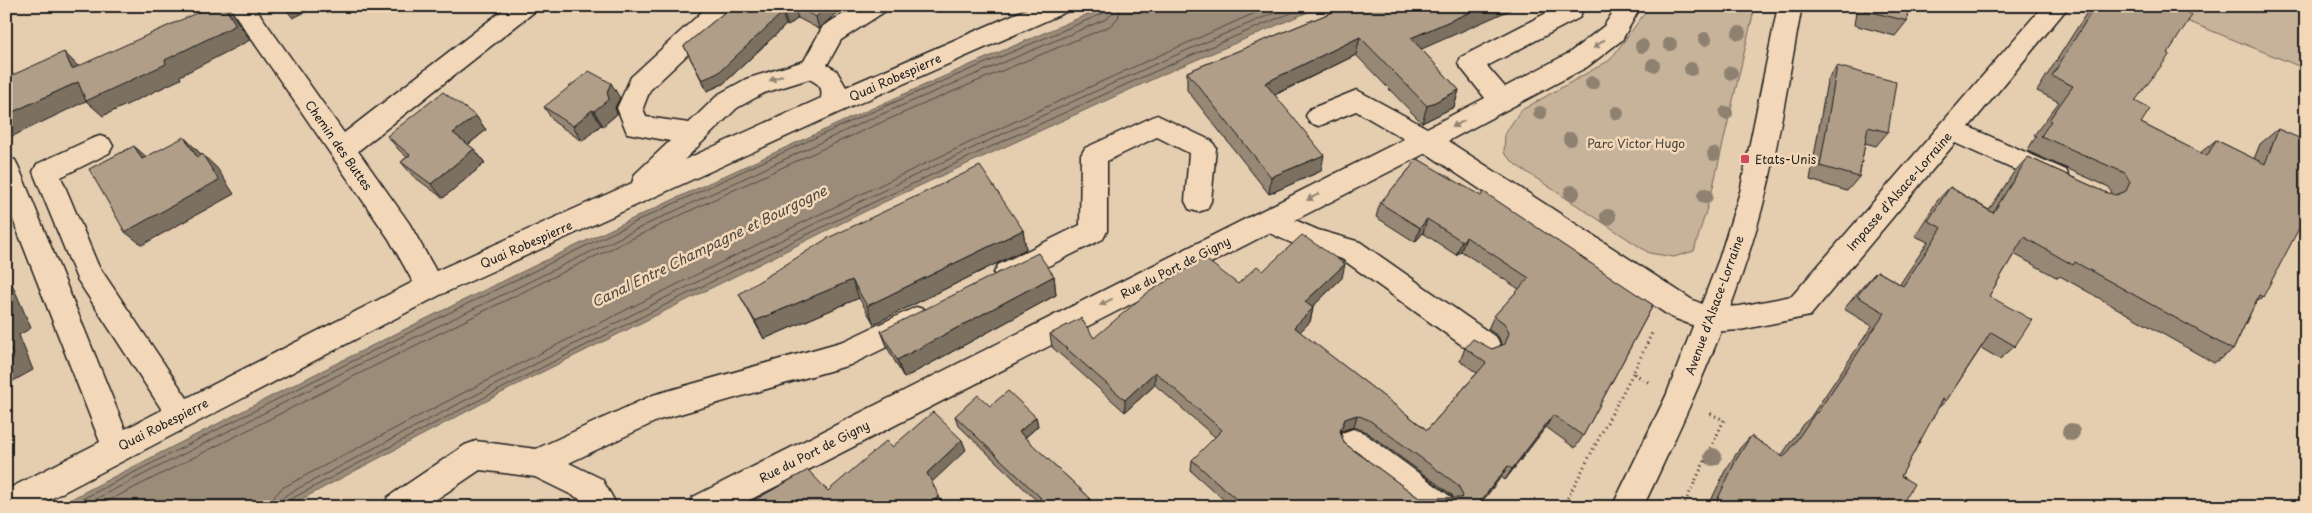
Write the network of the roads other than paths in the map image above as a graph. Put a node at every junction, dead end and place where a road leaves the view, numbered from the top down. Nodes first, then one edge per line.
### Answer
1 (241, 6) edge
2 (525, 6) edge
3 (717, 6) edge
4 (875, 6) edge
5 (1057, 6) edge
6 (1629, 6) edge
7 (1790, 6) edge
8 (2057, 6) edge
9 (1570, 12) dead end
10 (1012, 17) edge
11 (812, 69) junction
12 (1503, 101) junction
13 (834, 104) junction
14 (1319, 116) dead end
15 (1951, 130) junction
16 (694, 134) junction
17 (1427, 140) junction
18 (100, 146) dead end
19 (342, 149) junction
20 (6, 168) edge
21 (2082, 189) edge
22 (629, 197) junction
23 (1198, 201) dead end
24 (1268, 220) junction
25 (989, 283) edge
26 (430, 287) junction
27 (937, 309) edge
28 (1710, 320) junction
29 (1486, 347) edge
30 (182, 415) junction
31 (1353, 443) dead end
32 (116, 448) junction
33 (538, 463) junction
34 (589, 501) edge
35 (6, 506) edge
36 (399, 507) edge
37 (704, 507) edge
38 (1440, 507) edge
39 (1627, 507) edge

1 - 19 street, Chemin des Buttes
2 - 19 street
3 - 16 street
4 - 11 street
5 - 10 street, Quai Robespierre
6 -> 12 street, Rue du Port de Gigny
7 - 28 street, Avenue d'Alsace-Lorraine
8 - 15 street, Impasse d'Alsace-Lorraine
9 - 12 street
10 - 13 street, Quai Robespierre
11 - 13 street
11 -> 16 street
12 -> 17 street, Rue du Port de Gigny
13 - 22 street, Quai Robespierre
14 - 17 street
15 - 21 street
15 - 28 street, Impasse d'Alsace-Lorraine
16 - 22 street
17 -> 24 street, Rue du Port de Gigny
17 - 28 street
18 - 30 street
19 - 26 street, Chemin des Buttes
20 - 32 street
22 - 26 street, Quai Robespierre
23 - 25 street
24 - 29 street
24 -> 37 street, Rue du Port de Gigny
26 - 30 street, Quai Robespierre
27 - 33 street
28 - 39 street, Avenue d'Alsace-Lorraine
30 - 32 street, Quai Robespierre
31 - 38 street
32 - 35 street, Quai Robespierre
33 - 34 street
33 - 36 street

